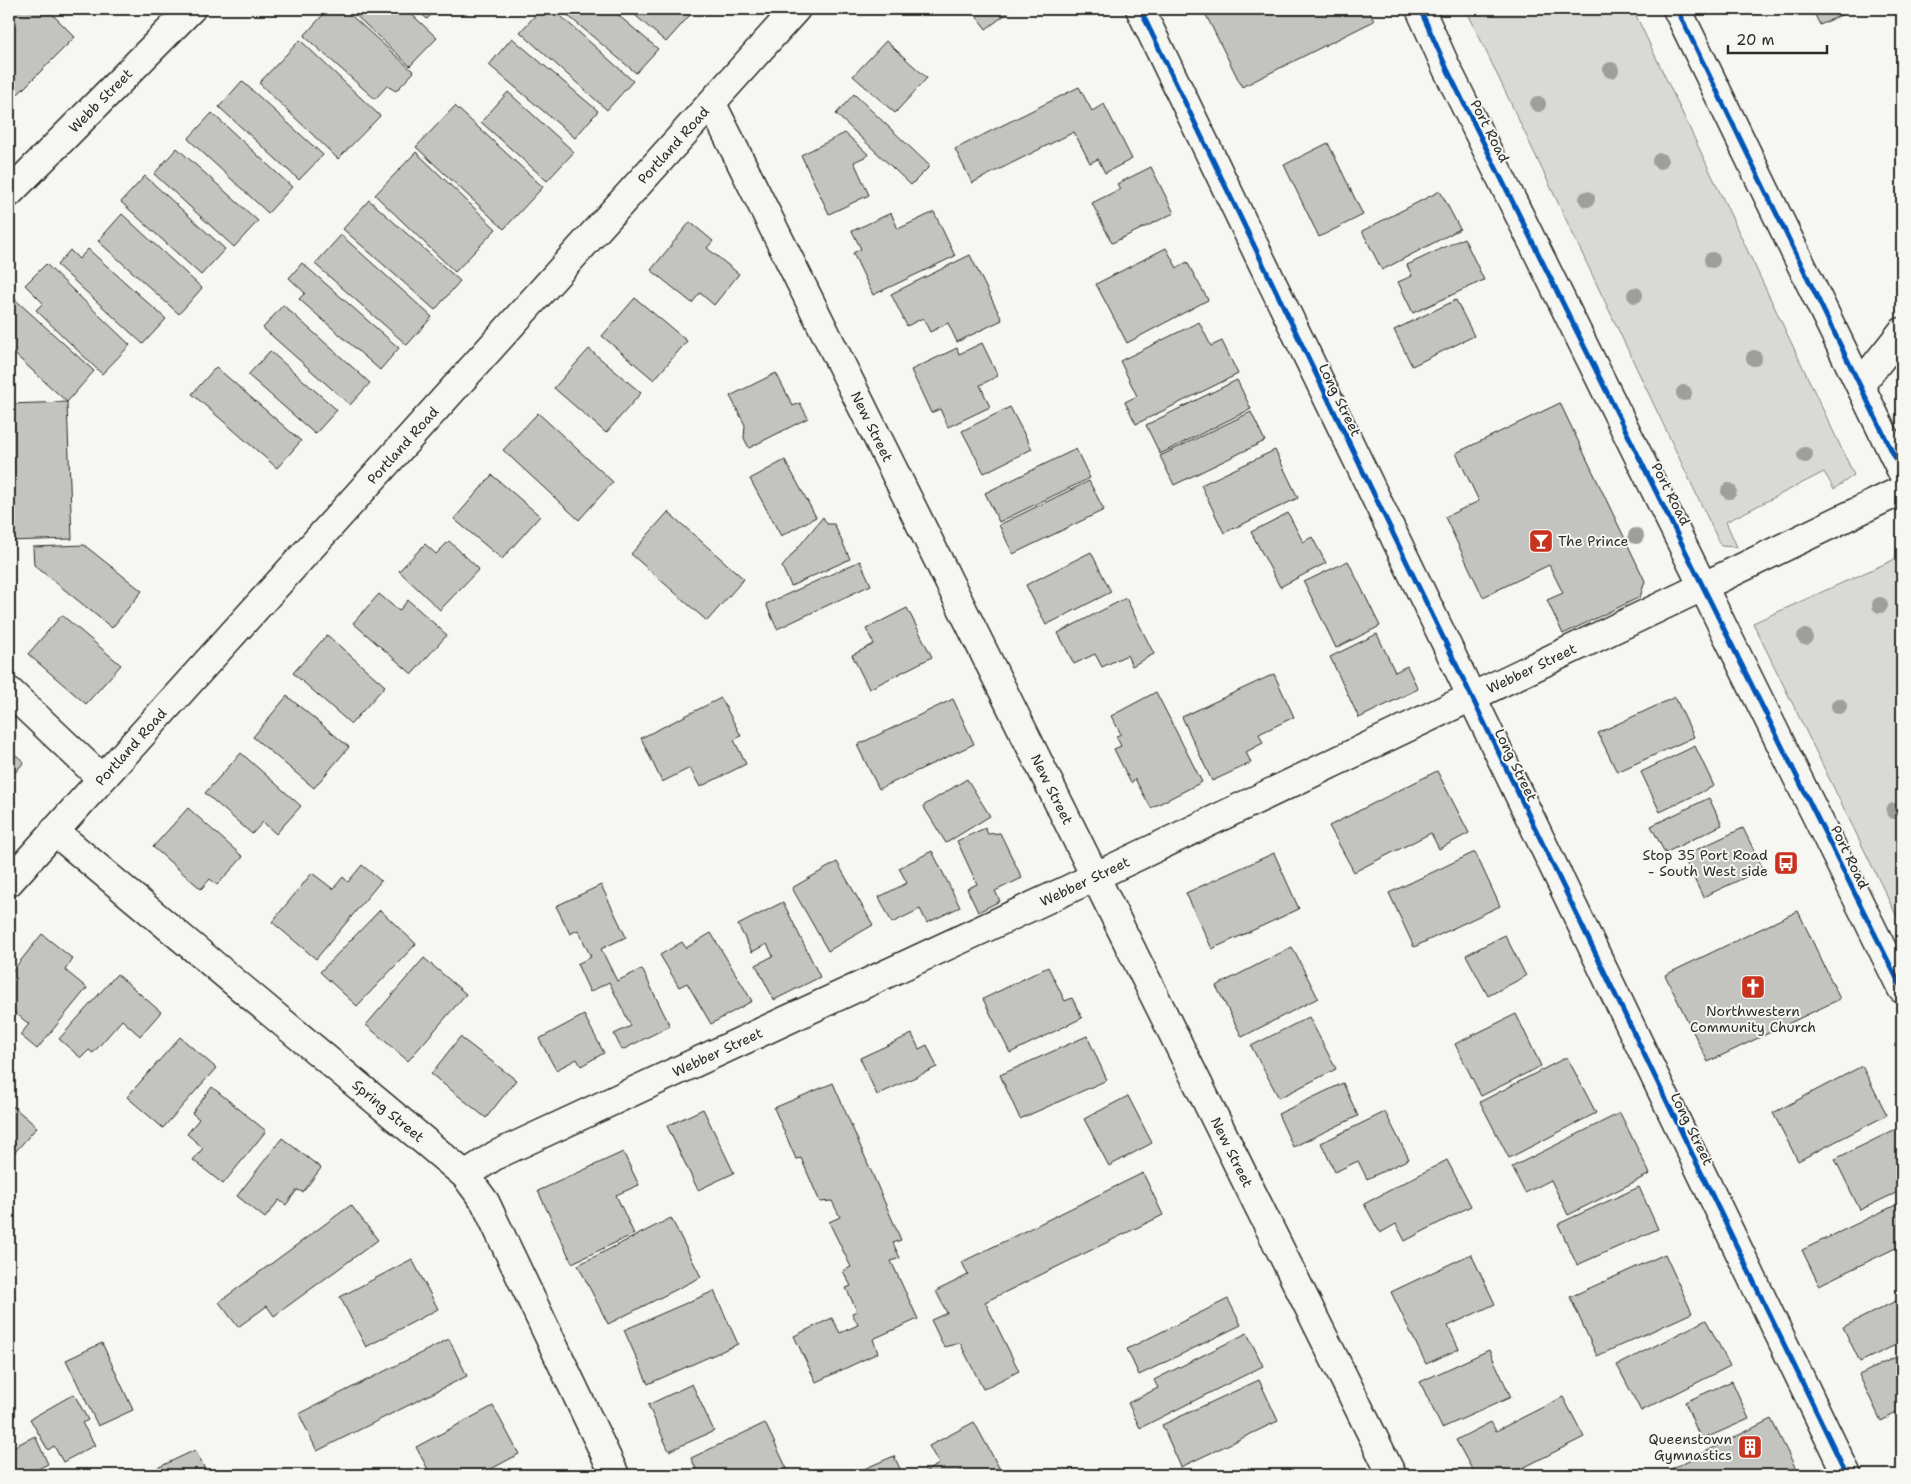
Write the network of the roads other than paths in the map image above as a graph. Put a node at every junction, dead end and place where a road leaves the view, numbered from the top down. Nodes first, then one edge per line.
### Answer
1 (191, 9) edge
2 (796, 9) edge
3 (1140, 9) edge
4 (1420, 9) edge
5 (1677, 9) edge
6 (712, 104) junction
7 (9, 193) edge
8 (1902, 332) edge
9 (1860, 385) junction
10 (1902, 472) edge
11 (1902, 490) edge
12 (1704, 586) junction
13 (9, 691) edge
14 (1470, 697) junction
15 (101, 778) junction
16 (54, 830) junction
17 (1095, 876) junction
18 (9, 882) edge
19 (1902, 989) edge
20 (465, 1174) junction
21 (616, 1475) edge
22 (1392, 1475) edge
23 (1847, 1475) edge

1 - 7 main road, Webb Street
2 - 6 main road, Portland Road
3 - 14 main road, Long Street
4 - 12 main road, Port Road
5 - 9 main road
6 - 15 main road, Portland Road
6 - 17 main road, New Street
8 - 9 main road
9 - 10 main road
11 - 12 main road, Webber Street
12 - 14 main road, Webber Street
12 - 19 main road, Port Road
13 - 15 main road
14 - 17 main road, Webber Street
14 - 23 main road, Long Street
15 - 16 main road, Portland Road
16 - 18 main road, Portland Road
16 - 20 main road, Spring Street
17 - 20 main road, Webber Street
17 - 22 main road, New Street
20 - 21 main road, Spring Street

